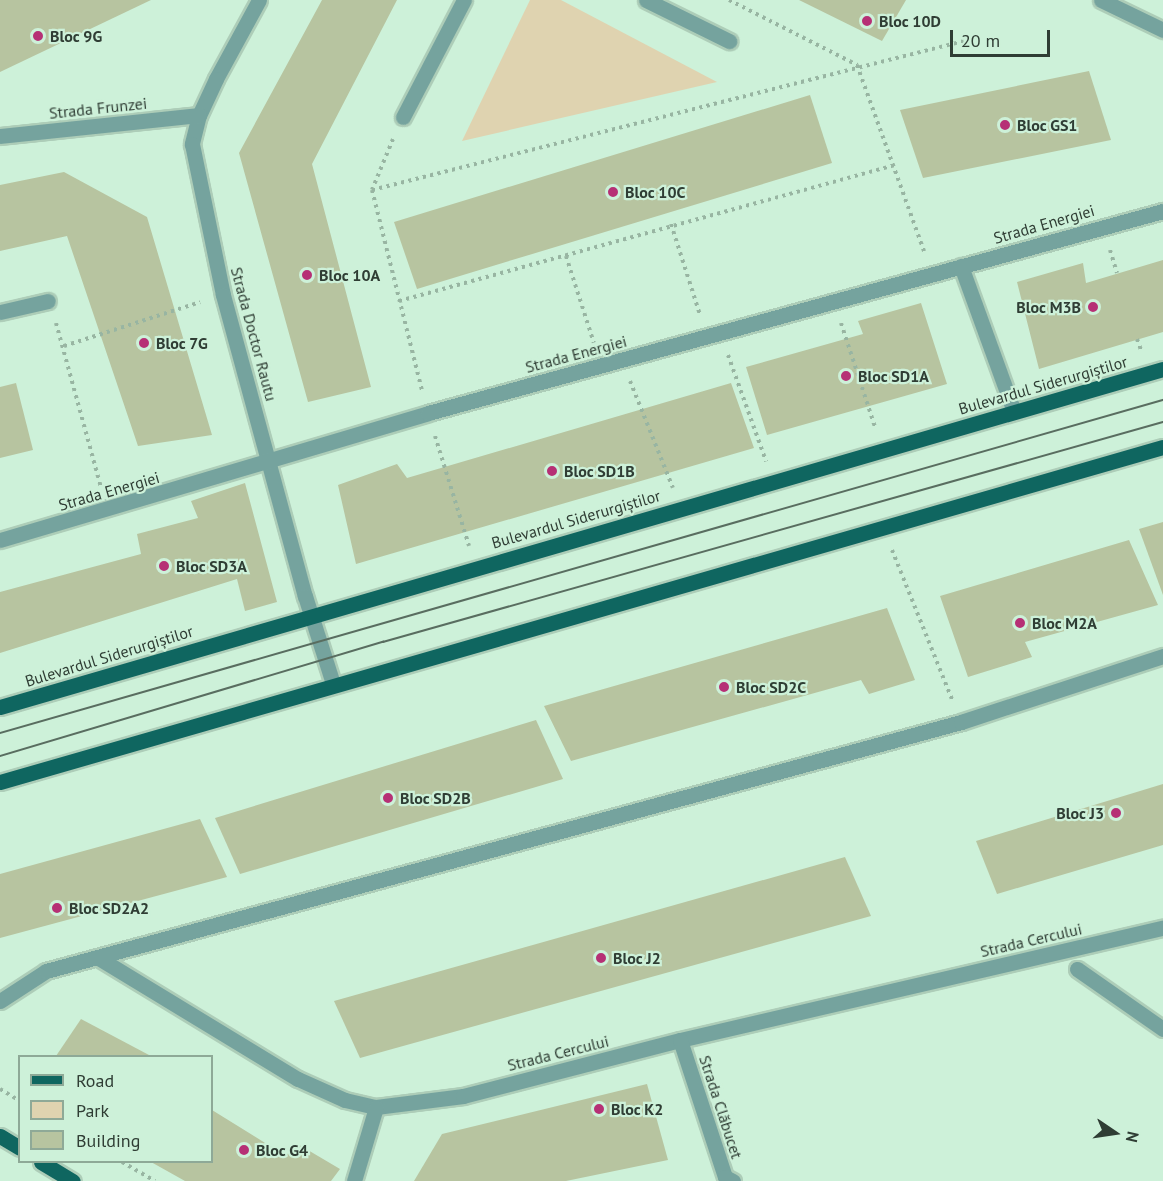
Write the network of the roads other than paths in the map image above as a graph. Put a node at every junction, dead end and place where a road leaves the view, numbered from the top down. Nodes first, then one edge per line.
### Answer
1 (260, 0) edge
2 (464, 0) edge
3 (646, 0) edge
4 (1101, 0) edge
5 (1163, 30) edge
6 (729, 41) dead end
7 (199, 115) junction
8 (403, 117) road end
9 (0, 136) edge
10 (1163, 211) edge
11 (961, 266) junction
12 (48, 301) road end
13 (0, 312) edge
14 (1163, 369) edge
15 (1014, 412) junction
16 (1163, 447) edge
17 (269, 462) junction
18 (0, 540) edge
19 (312, 614) junction
20 (1163, 656) edge
21 (333, 684) junction
22 (0, 707) edge
23 (0, 782) edge
24 (1163, 928) edge
25 (97, 957) junction
26 (1077, 969) dead end
27 (0, 1000) edge
28 (1163, 1029) edge
29 (680, 1040) junction
30 (376, 1107) junction
31 (0, 1136) edge
32 (18, 1147) edge
33 (44, 1163) edge
34 (723, 1180) edge
35 (73, 1181) edge
36 (354, 1181) edge

1 - 7 street, Strada Doctor Rautu
2 - 8 street
3 - 6 street
4 - 5 street
7 - 9 street, Strada Frunzei
7 - 17 street, Strada Doctor Rautu
10 - 11 street, Strada Energiei
11 - 15 street
11 - 17 street, Strada Energiei
12 - 13 street
14 - 15 main road, Bulevardul Siderurgiștilor
15 - 19 main road, Bulevardul Siderurgiștilor
16 - 21 main road
17 - 18 street, Strada Energiei
17 - 19 street, Strada Doctor Rautu
19 - 21 street, Strada Doctor Rautu
19 - 22 main road, Bulevardul Siderurgiștilor
20 - 25 street
21 - 23 main road
24 - 29 street, Strada Cercului
25 - 27 street
25 - 30 street, Strada Cercului
26 - 28 street
29 - 30 street, Strada Cercului
29 - 34 street, Strada Clăbucet
30 - 36 street
31 - 32 main road
33 - 35 main road

